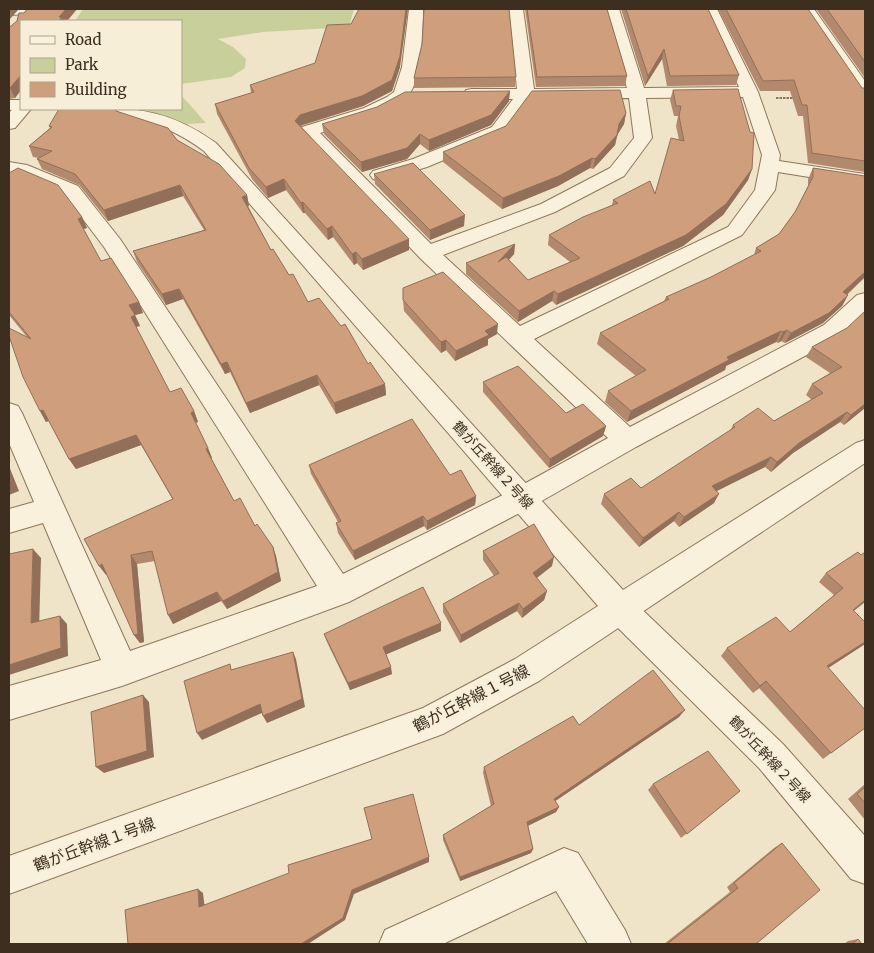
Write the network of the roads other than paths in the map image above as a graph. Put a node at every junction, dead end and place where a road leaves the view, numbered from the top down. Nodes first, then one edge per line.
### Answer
1 (416, 9) edge
2 (516, 9) edge
3 (612, 9) edge
4 (710, 9) edge
5 (807, 9) edge
6 (27, 10) edge
7 (9, 11) edge
8 (15, 25) edge
9 (637, 92) junction
10 (865, 93) edge
11 (459, 94) edge
12 (526, 94) junction
13 (751, 94) junction
14 (20, 110) edge
15 (117, 110) edge
16 (9, 124) edge
17 (770, 165) junction
18 (9, 168) edge
19 (865, 180) edge
20 (358, 181) junction
21 (428, 253) junction
22 (865, 300) edge
23 (518, 338) junction
24 (9, 413) edge
25 (627, 440) junction
26 (865, 450) edge
27 (523, 498) junction
28 (52, 510) junction
29 (9, 521) edge
30 (338, 592) junction
31 (620, 609) junction
32 (122, 670) junction
33 (9, 703) edge
34 (865, 865) edge
35 (9, 875) edge
36 (399, 944) edge
37 (611, 944) edge

1 - 20 street
2 - 12 street
3 - 9 street
4 - 13 street
5 - 10 street
6 - 7 street
6 - 8 street
9 - 12 street
9 - 13 street
9 - 21 street
11 - 12 street
12 - 20 street
13 - 17 street
14 - 16 street
15 - 27 street, 鶴が丘幹線２号線
17 - 19 street
17 - 23 street
18 - 30 street
20 - 21 street
21 - 23 street
22 - 25 street
23 - 25 street
24 - 28 street
25 - 27 street
26 - 31 street, 鶴が丘幹線１号線
27 - 30 street
27 - 31 street, 鶴が丘幹線２号線
28 - 29 street
28 - 32 street
30 - 32 street
31 - 34 street, 鶴が丘幹線２号線
31 - 35 street, 鶴が丘幹線１号線
32 - 33 street
36 - 37 street

